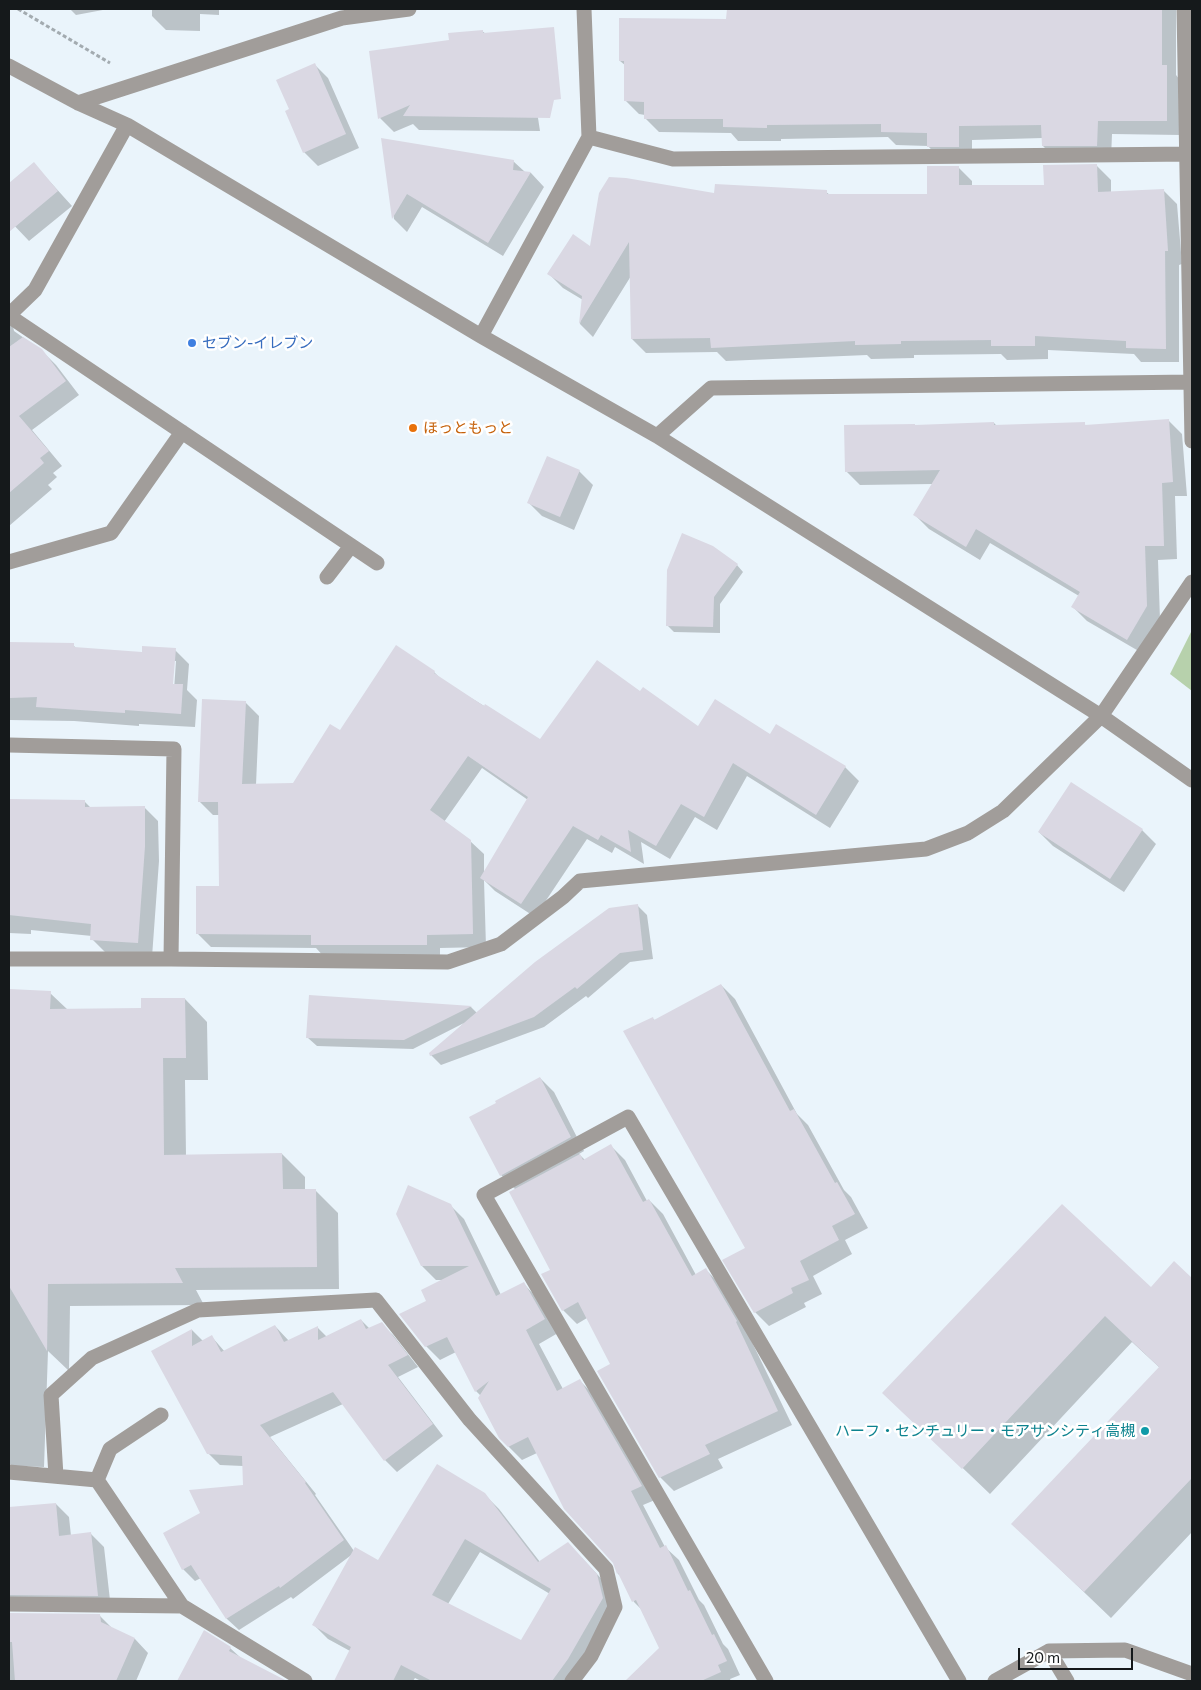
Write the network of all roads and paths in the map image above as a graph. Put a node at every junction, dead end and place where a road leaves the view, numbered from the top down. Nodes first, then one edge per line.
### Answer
1 (18, 9) edge
2 (408, 9) edge
3 (584, 9) edge
4 (1184, 9) edge
5 (9, 66) edge
6 (143, 82) junction
7 (78, 103) junction
8 (127, 125) junction
9 (589, 137) junction
10 (1189, 154) edge
11 (9, 315) edge
12 (480, 336) junction
13 (1192, 382) edge
14 (182, 432) junction
15 (657, 436) junction
16 (1192, 441) edge
17 (351, 546) junction
18 (9, 562) edge
19 (377, 563) dead end
20 (327, 577) dead end
21 (1192, 582) edge
22 (1101, 716) junction
23 (9, 745) edge
24 (1192, 780) edge
25 (171, 958) junction
26 (9, 959) edge
27 (161, 1415) dead end
28 (9, 1472) edge
29 (56, 1476) junction
30 (97, 1480) junction
31 (9, 1604) edge
32 (182, 1606) junction
33 (1048, 1651) junction
34 (1192, 1674) edge
35 (305, 1681) edge
36 (572, 1681) edge
37 (766, 1681) edge
38 (958, 1681) edge
39 (994, 1681) edge
40 (1067, 1681) edge

1 - 6 path
2 - 6 street
3 - 9 street
4 - 10 street
5 - 7 street
6 - 7 street
7 - 8 street
8 - 11 street
8 - 12 street
9 - 10 street
9 - 12 street
10 - 13 street
11 - 14 street
12 - 15 street
13 - 15 street
13 - 16 street
14 - 17 street
14 - 18 street
15 - 22 street
17 - 19 street
17 - 20 street
21 - 22 street
22 - 24 street
22 - 25 street
23 - 25 street
25 - 26 street
27 - 30 street
28 - 29 street
29 - 30 street
29 - 36 street
30 - 32 street
31 - 32 street
32 - 35 street
33 - 34 street
33 - 39 street
33 - 40 street
37 - 38 street

